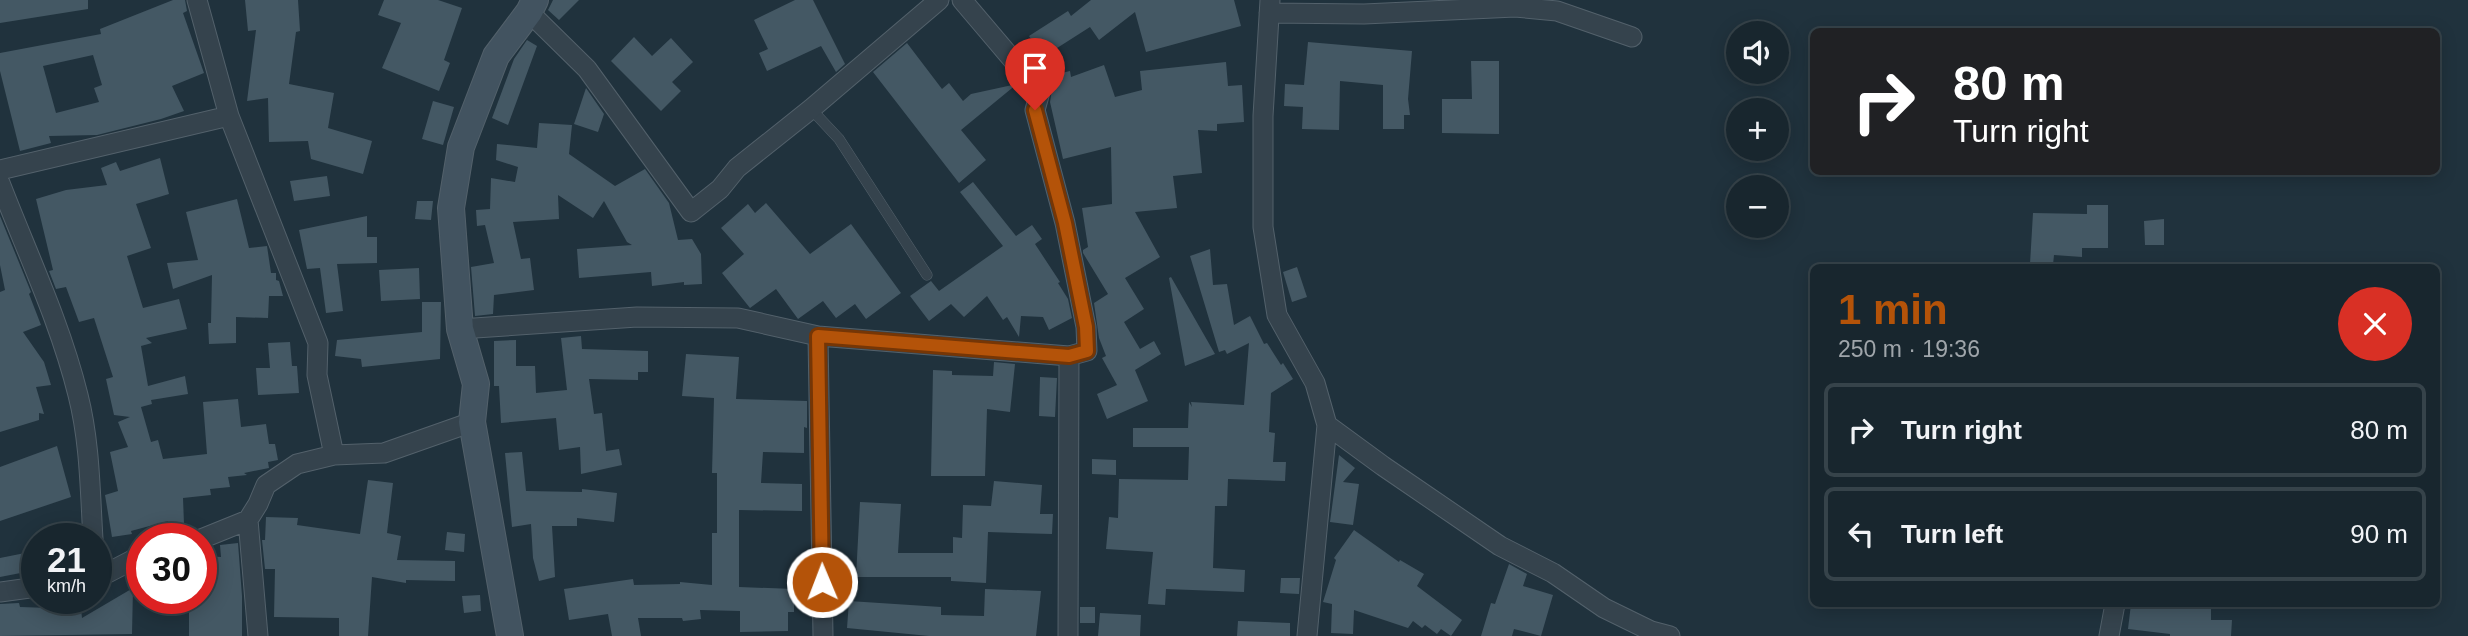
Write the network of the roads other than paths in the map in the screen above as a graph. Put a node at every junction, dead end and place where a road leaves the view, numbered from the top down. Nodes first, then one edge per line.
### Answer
1 (197, 0) edge
2 (939, 0) edge
3 (962, 0) edge
4 (1515, 3) edge
5 (532, 6) edge
6 (1270, 6) edge
7 (1632, 37) dead end
8 (811, 109) junction
9 (229, 116) junction
10 (0, 170) edge
11 (0, 183) edge
12 (927, 275) dead end
13 (460, 329) junction
14 (818, 336) junction
15 (1069, 356) junction
16 (472, 422) junction
17 (1328, 425) junction
18 (334, 455) junction
19 (248, 520) junction
20 (92, 523) edge
21 (217, 533) edge
22 (21, 589) edge
23 (0, 592) edge
24 (2114, 607) edge
25 (258, 636) edge
26 (510, 636) edge
27 (822, 636) edge
28 (1068, 636) edge
29 (1307, 636) edge
30 (1670, 636) edge
31 (2109, 636) edge

1 - 9 street
2 - 8 street
3 - 15 street
4 - 6 street
4 - 7 street
5 - 8 street
5 - 13 street
6 - 17 street
8 - 12 lane
9 - 10 street
9 - 18 street
11 - 20 street
13 - 14 street
13 - 16 street
14 - 15 street
14 - 27 street
15 - 28 street
16 - 18 street
16 - 26 street
17 - 29 street
17 - 30 street
18 - 19 street
19 - 21 street
19 - 25 street
22 - 23 street
24 - 31 street

